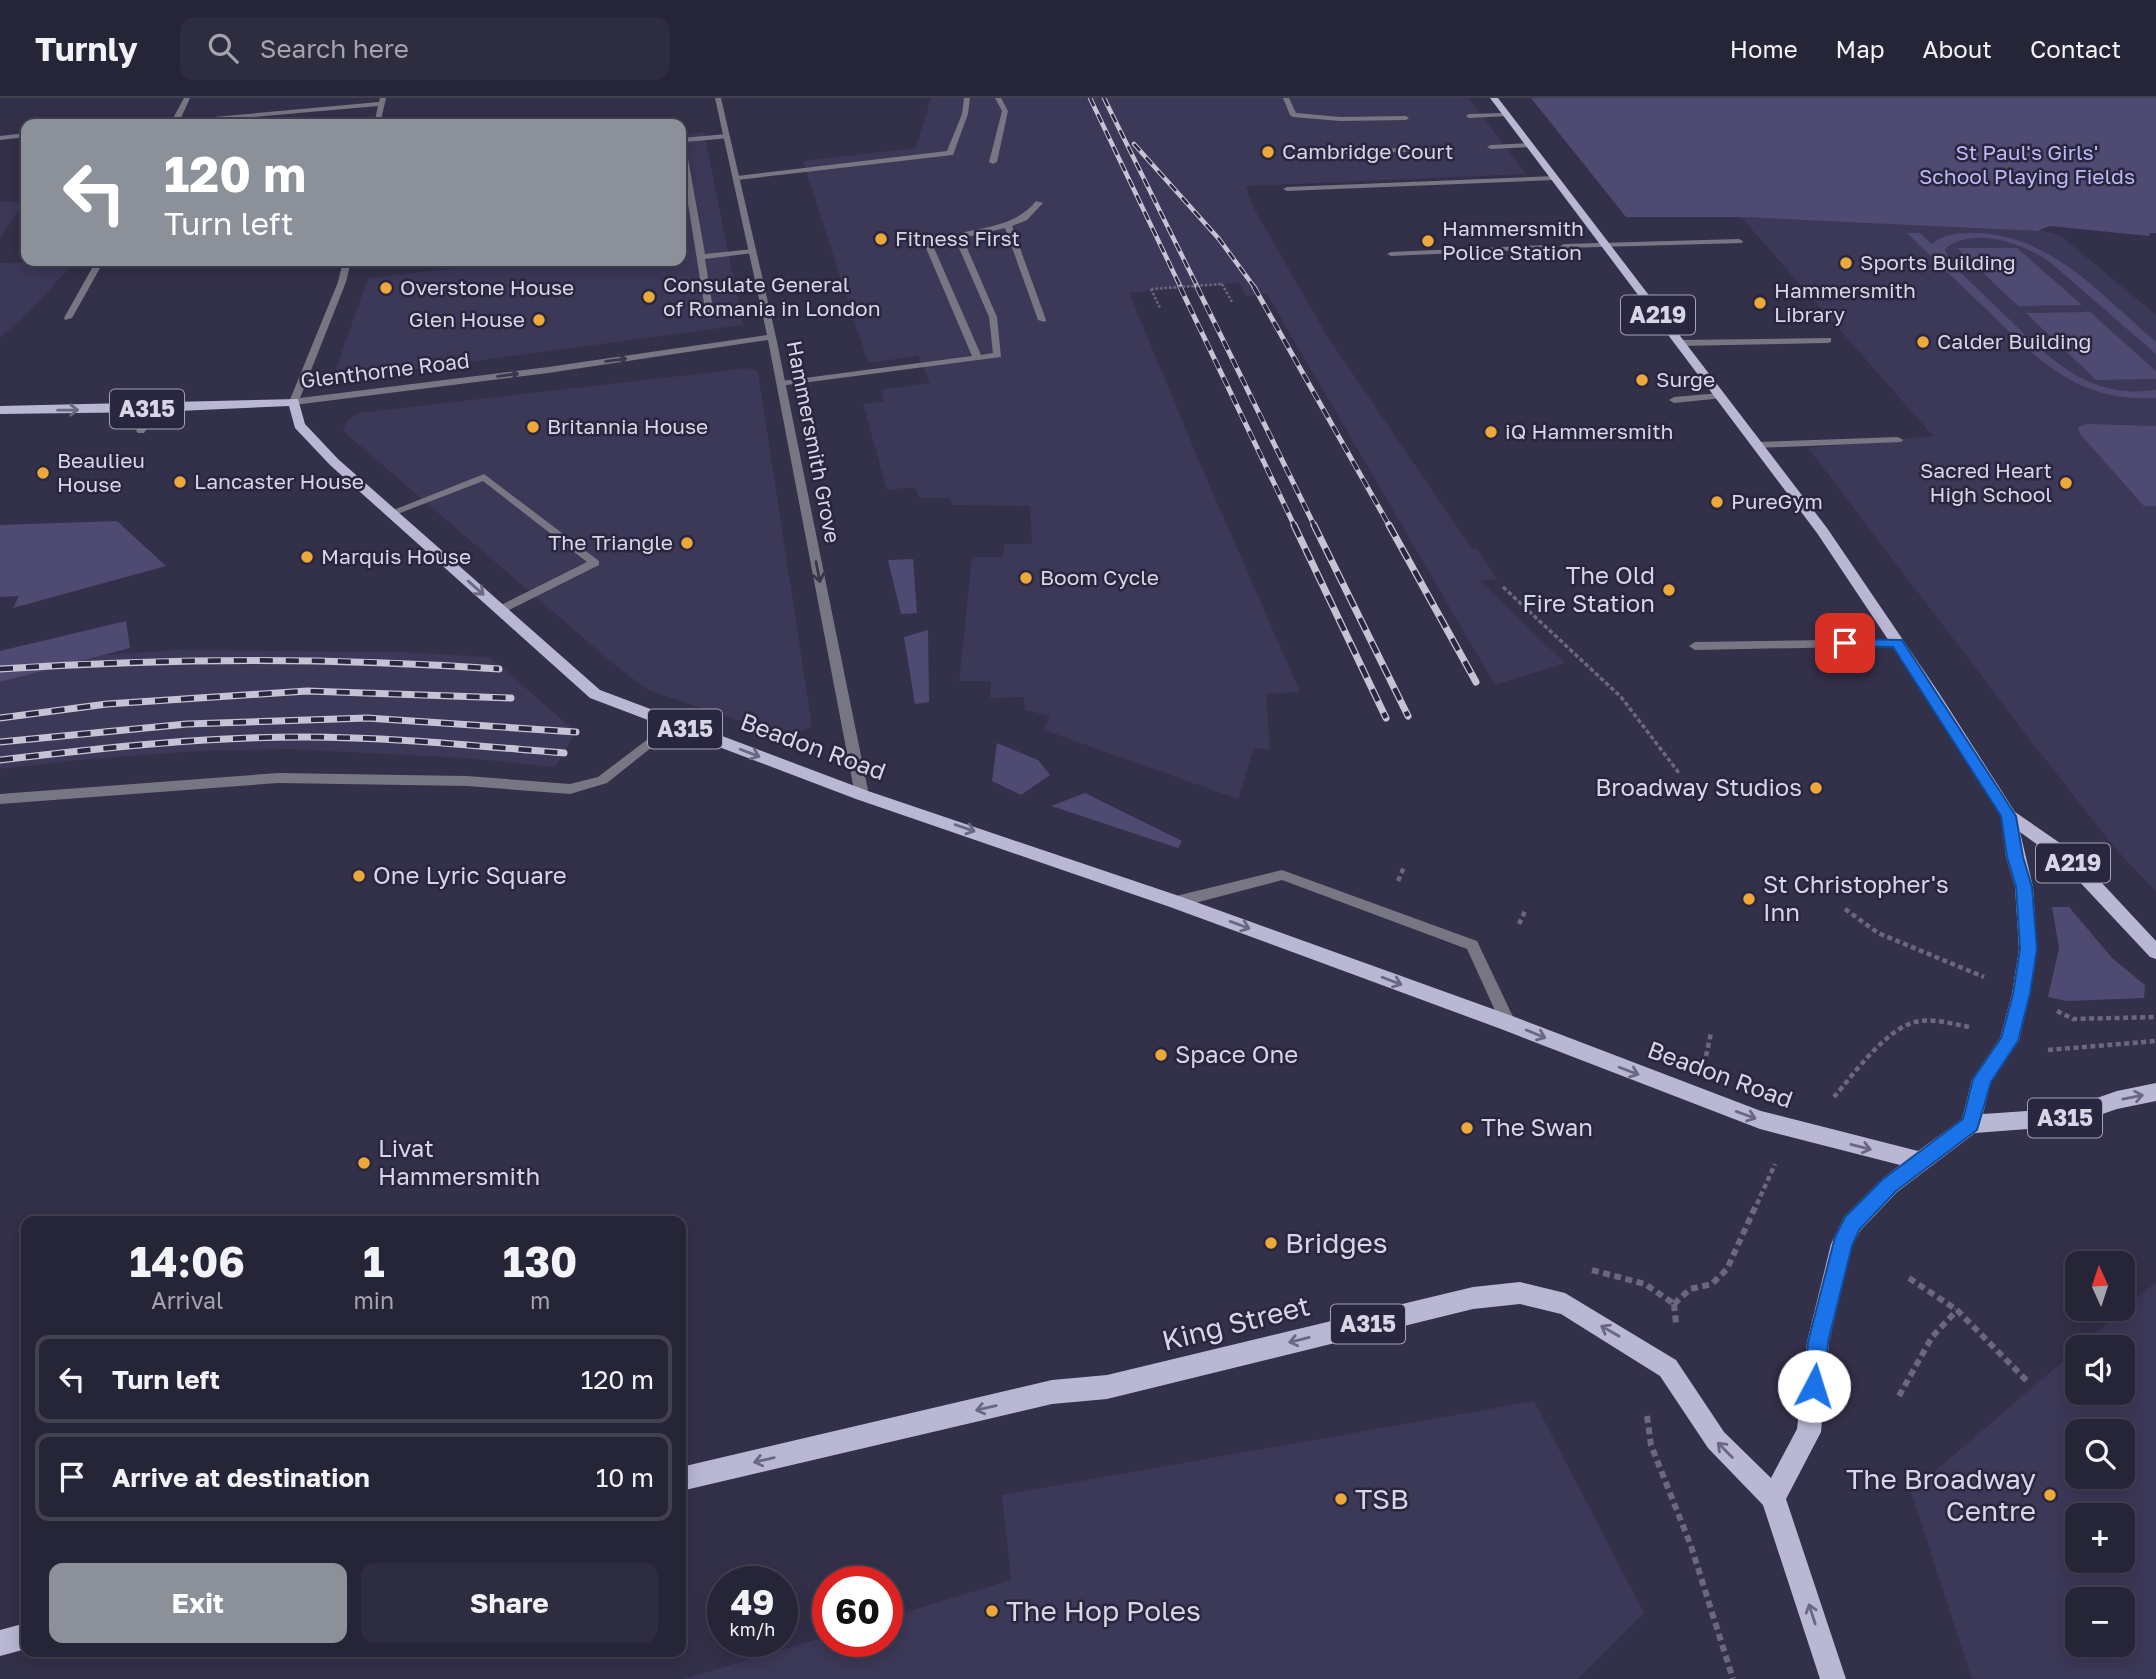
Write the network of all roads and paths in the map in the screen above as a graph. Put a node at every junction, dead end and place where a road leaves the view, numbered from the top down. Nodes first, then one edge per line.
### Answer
1 (187, 98) edge
2 (718, 98) edge
3 (967, 98) edge
4 (998, 98) edge
5 (1286, 98) edge
6 (1494, 98) edge
7 (383, 101) edge
8 (1506, 115) junction
9 (1469, 116) dead end
10 (1406, 118) dead end
11 (176, 119) edge
12 (212, 119) edge
13 (378, 119) edge
14 (21, 136) edge
15 (727, 136) junction
16 (0, 138) edge
17 (686, 140) edge
18 (1529, 145) junction
19 (1491, 146) dead end
20 (1434, 149) dead end
21 (1297, 153) dead end
22 (993, 162) dead end
23 (686, 170) edge
24 (737, 178) junction
25 (1554, 178) junction
26 (1287, 189) dead end
27 (1039, 203) dead end
28 (1008, 227) junction
29 (928, 241) dead end
30 (1739, 241) dead end
31 (1604, 244) junction
32 (1564, 246) dead end
33 (1543, 247) dead end
34 (753, 251) junction
35 (1391, 254) dead end
36 (701, 257) junction
37 (97, 266) edge
38 (346, 266) edge
39 (1232, 302) dead end
40 (1160, 308) dead end
41 (710, 316) dead end
42 (68, 318) dead end
43 (1042, 320) dead end
44 (772, 337) junction
45 (1828, 340) dead end
46 (1679, 343) junction
47 (978, 358) junction
48 (782, 384) junction
49 (1720, 396) junction
50 (1674, 400) dead end
51 (294, 402) junction
52 (156, 408) junction
53 (0, 410) edge
54 (141, 431) dead end
55 (1898, 440) dead end
56 (1757, 445) junction
57 (391, 513) junction
58 (1503, 587) dead end
59 (501, 610) junction
60 (1897, 643) junction
61 (1695, 646) dead end
62 (673, 724) junction
63 (1679, 773) dead end
64 (862, 795) junction
65 (0, 799) edge
66 (2009, 816) junction
67 (1176, 902) junction
68 (1845, 909) dead end
69 (1525, 911) dead end
70 (1519, 923) dead end
71 (2156, 952) edge
72 (1986, 977) dead end
73 (2054, 1009) dead end
74 (2156, 1017) edge
75 (1508, 1023) junction
76 (1970, 1028) dead end
77 (1712, 1033) dead end
78 (2156, 1041) edge
79 (2043, 1049) dead end
80 (1704, 1063) dead end
81 (1846, 1084) dead end
82 (2156, 1092) edge
83 (1971, 1124) junction
84 (1919, 1161) junction
85 (1772, 1168) dead end
86 (1909, 1278) dead end
87 (1957, 1310) junction
88 (1676, 1316) dead end
89 (2028, 1382) dead end
90 (1899, 1396) dead end
91 (1645, 1406) dead end
92 (686, 1478) edge
93 (1773, 1498) junction
94 (21, 1637) edge
95 (0, 1643) edge
96 (1733, 1679) edge
97 (1833, 1679) edge

1 - 11 street
2 - 15 street, Hammersmith Grove
3 - 24 street
4 - 22 street
5 - 10 street
6 - 8 main road, A219
7 - 12 street
7 - 13 street
8 - 9 street
8 - 18 main road, A219
14 - 16 street
15 - 17 street
15 - 24 street, Hammersmith Grove
18 - 19 street
18 - 25 main road, A219
20 - 21 street
23 - 36 street
24 - 34 street, Hammersmith Grove
25 - 26 street
25 - 31 main road, A219
27 - 28 street
28 - 43 street
28 - 47 street
29 - 47 street
30 - 31 street
31 - 32 street
31 - 46 main road, A219
33 - 35 street
34 - 36 street
34 - 44 street, Hammersmith Grove
36 - 41 street
37 - 42 street
38 - 51 street
39 - 40 path, bridge
44 - 48 street, Hammersmith Grove
51 -> 44 street, Glenthorne Road
45 - 46 street
46 - 49 main road, A219
47 - 48 street
48 -> 64 street, Hammersmith Grove
49 - 50 street
49 - 56 main road, A219
51 - 52 main road, Glenthorne Road / A315
51 - 57 main road, Beadon Road / A315
53 -> 52 main road, Glenthorne Road / A315
52 - 54 street
55 - 56 street
56 - 60 main road, A219
57 -> 59 main road, Beadon Road / A315
57 - 59 street
58 - 63 path
59 - 62 main road, Beadon Road / A315
60 - 61 street
60 - 66 main road, A219
62 -> 64 main road, Beadon Road / A315
62 - 65 street
64 -> 67 main road, Beadon Road / A315
66 - 71 main road, A219
66 - 83 main road, A219
67 -> 75 main road, Beadon Road / A315
67 - 75 street
68 - 72 path
69 - 70 path
73 - 74 path
75 -> 84 main road, Beadon Road / A315
76 - 81 path
77 - 80 path
78 - 79 path
83 -> 82 main road, A315
83 - 84 main road
84 - 93 main road
85 - 88 path
86 - 87 path
87 - 89 path
87 - 90 path
91 - 96 path
93 -> 92 main road, King Street / A315
97 -> 93 main road, A315
94 - 95 main road

